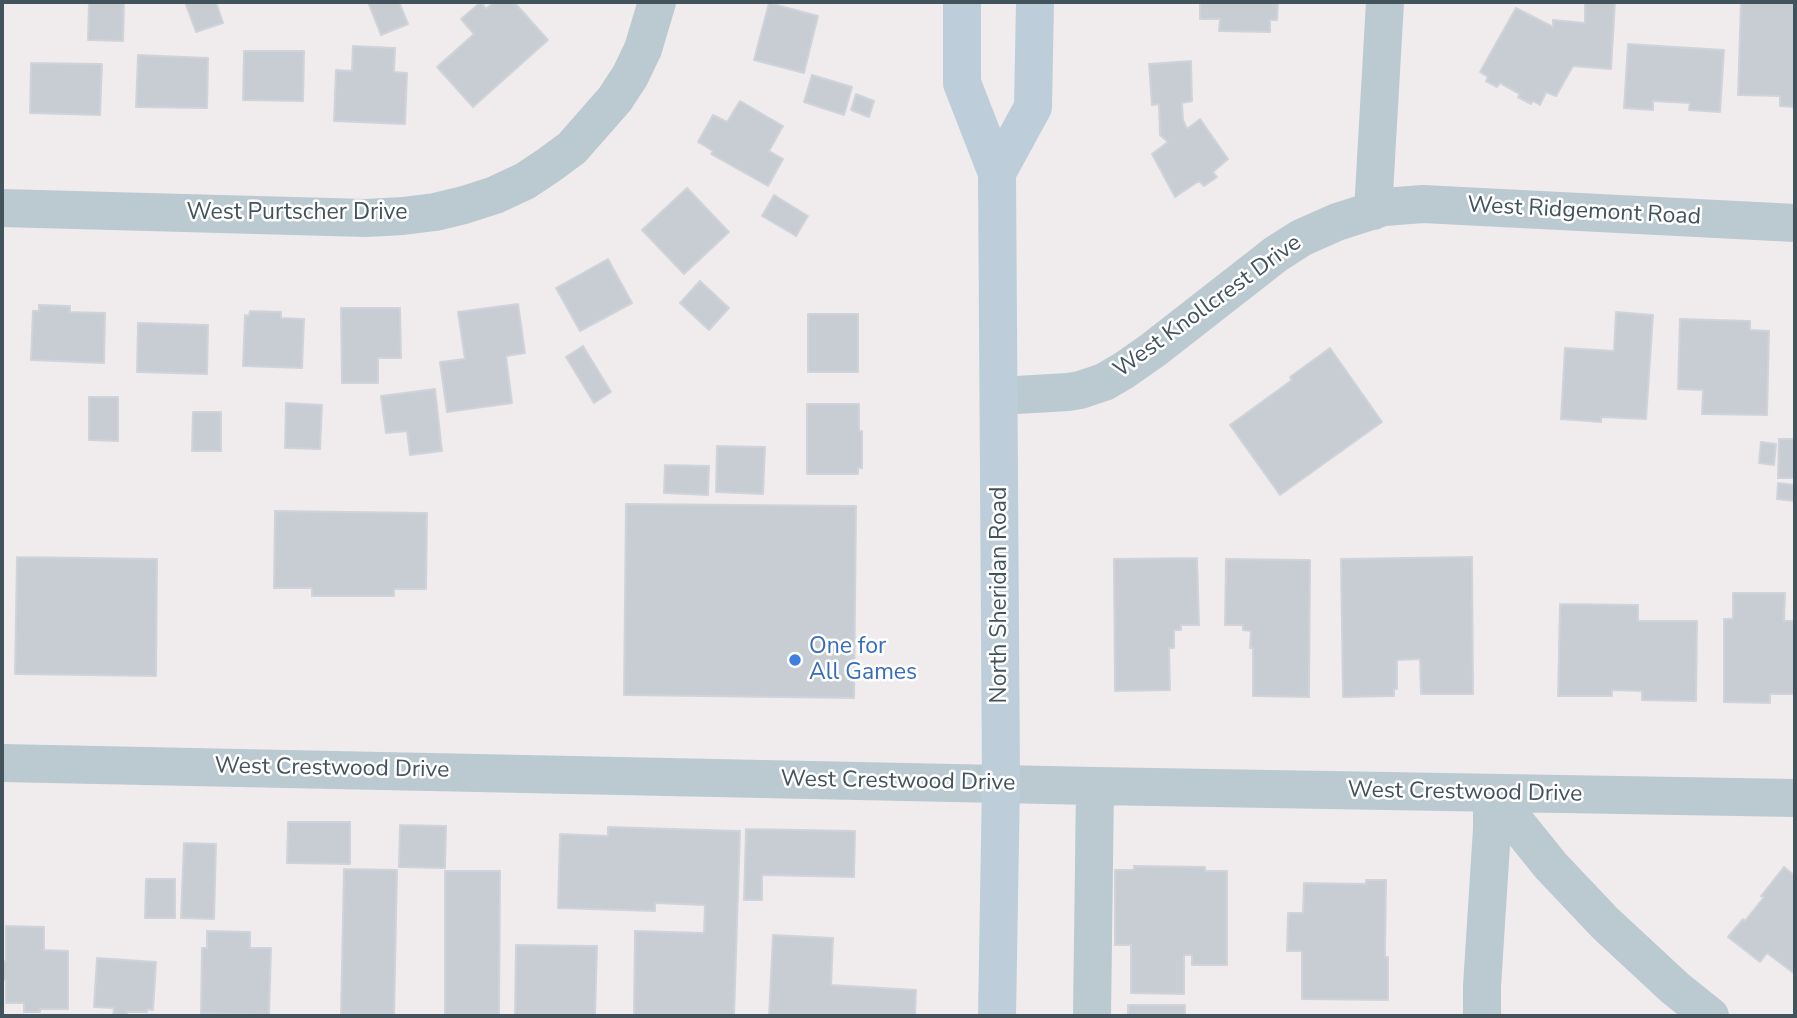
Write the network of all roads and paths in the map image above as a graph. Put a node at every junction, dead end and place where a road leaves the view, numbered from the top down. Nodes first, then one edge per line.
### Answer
1 (657, 2) edge
2 (962, 2) edge
3 (1035, 2) edge
4 (1385, 2) edge
5 (997, 173) junction
6 (2, 208) edge
7 (1373, 211) junction
8 (1795, 223) edge
9 (999, 397) junction
10 (2, 763) edge
11 (1001, 783) junction
12 (1095, 786) junction
13 (1492, 793) junction
14 (1795, 798) edge
15 (997, 1016) edge
16 (1092, 1016) edge
17 (1482, 1016) edge
18 (1710, 1016) edge

1 - 6 street, West Purtscher Drive
2 - 5 main road, North Sheridan Road
3 - 5 main road, North Sheridan Road
4 - 7 street
5 - 9 main road, North Sheridan Road
7 - 8 street, West Ridgemont Road
7 - 9 street, West Knollcrest Drive
9 - 11 main road, North Sheridan Road
10 - 11 street, West Crestwood Drive
11 - 12 street, West Crestwood Drive
11 - 15 main road, North Sheridan Road
12 - 13 street, West Crestwood Drive
12 - 16 street
13 - 14 street, West Crestwood Drive
13 - 17 street
13 - 18 street

